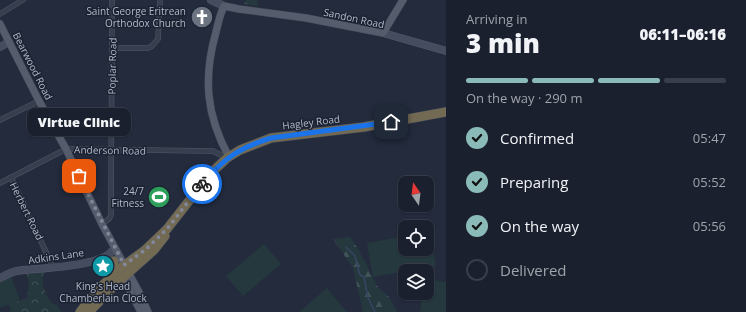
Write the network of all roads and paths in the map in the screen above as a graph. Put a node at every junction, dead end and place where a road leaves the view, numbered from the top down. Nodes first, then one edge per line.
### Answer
1 (23, 0) edge
2 (112, 0) edge
3 (160, 0) edge
4 (211, 0) edge
5 (403, 0) edge
6 (224, 6) junction
7 (0, 14) edge
8 (0, 24) edge
9 (383, 33) junction
10 (9, 42) junction
11 (0, 47) edge
12 (112, 48) junction
13 (446, 51) edge
14 (40, 101) junction
15 (446, 112) edge
16 (0, 120) edge
17 (66, 150) junction
18 (110, 150) junction
19 (228, 157) junction
20 (11, 177) junction
21 (0, 183) edge
22 (102, 224) junction
23 (112, 251) junction
24 (114, 261) junction
25 (53, 267) junction
26 (123, 272) junction
27 (0, 278) edge
28 (95, 293) junction
29 (80, 312) edge
30 (89, 312) edge
31 (141, 312) edge
32 (148, 312) edge

1 - 7 street
2 - 12 street, Poplar Road
3 - 12 street
4 - 6 street, Sandon Road
5 - 9 main road
6 - 9 main road, Sandon Road
6 - 19 main road
8 - 10 main road, Bearwood Road
9 - 13 street, Sandon Road
10 - 11 street
10 - 14 main road, Bearwood Road
12 - 18 street, Poplar Road
14 - 16 street
14 - 17 main road, Bearwood Road
15 - 19 highway, Hagley Road
17 - 18 street, Anderson Road
17 - 20 street, Anderson Road
17 - 22 main road, Bearwood Road
18 - 19 street, Anderson Road
18 - 22 street, Poplar Road
19 - 26 highway, Hagley Road
20 - 21 street, Anderson Road
20 - 25 street, Herbert Road
22 - 23 main road, Bearwood Road
22 - 26 main road, Bearwood Road
23 - 24 main road, Bearwood Road
23 - 25 street, Adkins Lane
24 - 26 main road, Bearwood Road
24 - 28 highway
25 - 27 street, Adkins Lane
26 - 28 highway
26 - 30 highway
26 - 31 main road
26 - 32 main road
28 - 29 highway

